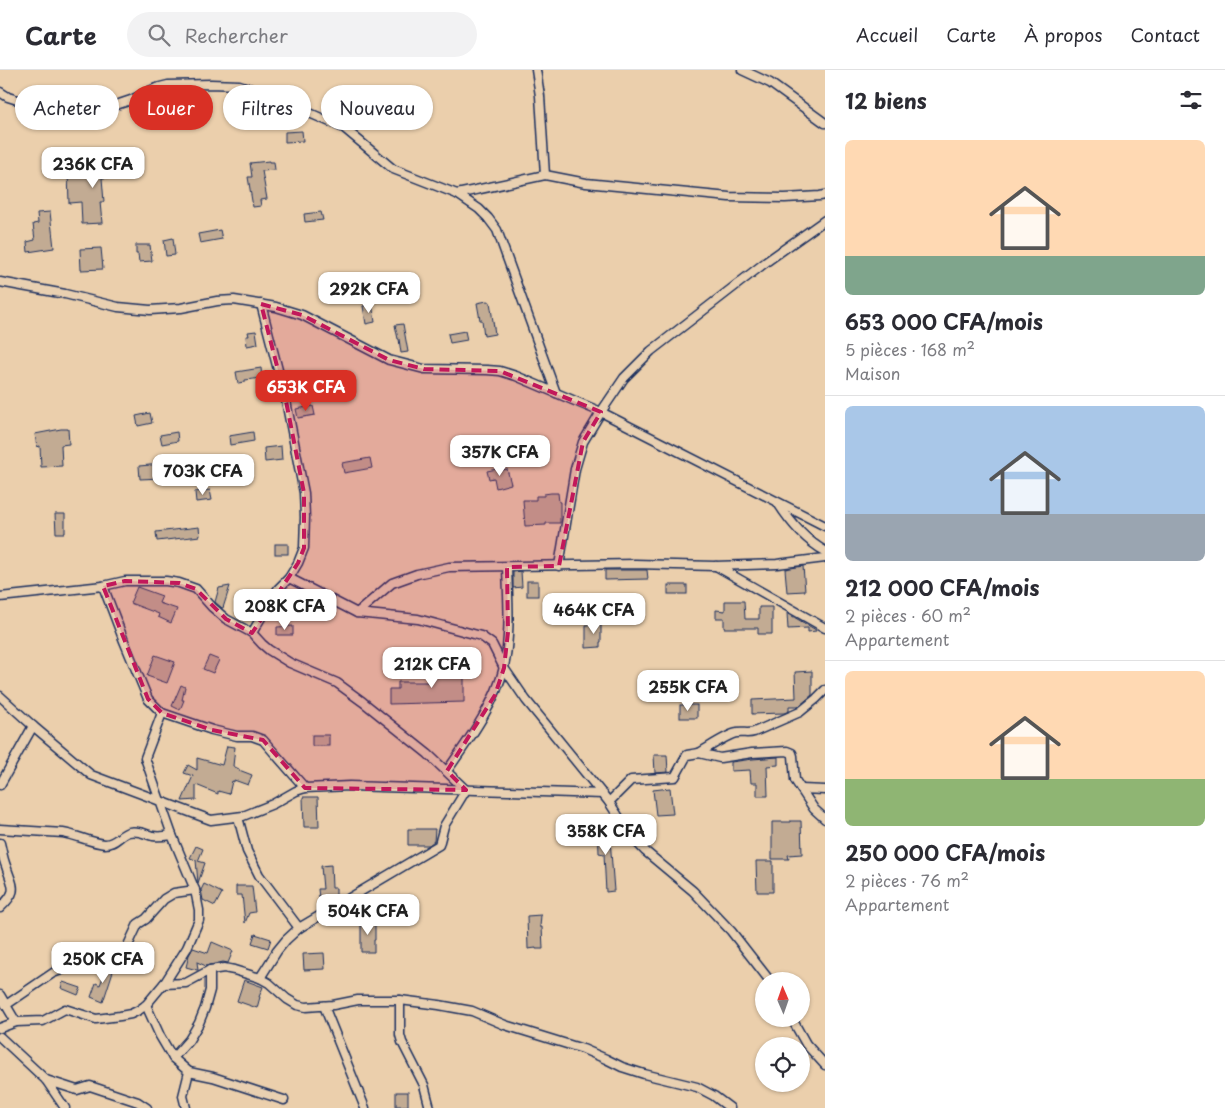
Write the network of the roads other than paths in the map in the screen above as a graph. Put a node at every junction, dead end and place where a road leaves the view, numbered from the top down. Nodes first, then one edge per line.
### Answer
1 (536, 70) edge
2 (742, 70) edge
3 (0, 92) edge
4 (825, 123) edge
5 (545, 175) junction
6 (457, 194) junction
7 (825, 195) edge
8 (825, 220) edge
9 (0, 282) edge
10 (261, 304) junction
11 (556, 394) junction
12 (601, 412) junction
13 (776, 502) junction
14 (825, 526) edge
15 (825, 551) edge
16 (825, 558) edge
17 (559, 566) junction
18 (714, 566) junction
19 (507, 567) junction
20 (288, 578) junction
21 (103, 586) junction
22 (0, 597) edge
23 (358, 613) junction
24 (825, 628) edge
25 (252, 633) junction
26 (504, 668) junction
27 (825, 690) edge
28 (0, 696) edge
29 (162, 712) junction
30 (33, 726) junction
31 (700, 754) junction
32 (447, 771) junction
33 (0, 785) edge
34 (305, 788) junction
35 (801, 789) junction
36 (466, 790) junction
37 (825, 790) edge
38 (603, 794) junction
39 (161, 802) junction
40 (609, 802) junction
41 (238, 817) junction
42 (825, 819) edge
43 (0, 829) edge
44 (172, 835) junction
45 (0, 843) edge
46 (195, 890) junction
47 (0, 908) edge
48 (299, 928) junction
49 (210, 970) junction
50 (763, 972) edge
51 (260, 978) junction
52 (164, 984) junction
53 (0, 995) edge
54 (400, 1000) junction
55 (146, 1005) junction
56 (6, 1006) junction
57 (324, 1006) junction
58 (16, 1022) junction
59 (0, 1028) edge
60 (797, 1028) edge
61 (0, 1037) edge
62 (173, 1058) junction
63 (825, 1064) edge
64 (189, 1072) junction
65 (46, 1080) junction
66 (284, 1100) dead end
67 (65, 1108) edge
68 (147, 1108) edge
69 (186, 1108) edge
70 (366, 1108) edge
71 (430, 1108) edge
72 (730, 1108) edge

1 - 5 street
2 - 4 street
3 - 6 street
5 - 6 street
5 - 7 street
6 - 11 street
8 - 12 street
9 - 10 street
10 - 11 street
10 - 20 street
11 - 12 street
12 - 13 street
12 - 17 street
13 - 14 street
13 - 15 street
16 - 18 street
17 - 18 street
17 - 19 street
18 - 24 street
19 - 23 street
19 - 26 street
20 - 23 street
20 - 25 street
21 - 22 street
21 - 25 street
21 - 29 street
23 - 26 street
25 - 32 street
26 - 32 street
26 - 38 street
27 - 31 street
28 - 30 street
29 - 34 street
29 - 39 street
30 - 33 street
30 - 39 street
31 - 35 street
31 - 40 street
32 - 36 street
34 - 36 street
34 - 41 street
35 - 37 street
35 - 42 street
36 - 38 street
36 - 48 street
38 - 40 street
39 - 41 street
39 - 44 street
40 - 50 street
41 - 48 street
43 - 44 street
44 - 46 street
45 - 47 street
46 - 52 street
46 - 56 street
48 - 51 street
49 - 51 street
49 - 52 street
49 - 62 street
51 - 57 street
52 - 55 street
53 - 56 street
54 - 57 street
54 - 71 street
54 - 72 street
55 - 58 street
55 - 62 street
56 - 58 street
57 - 70 street
58 - 59 street
60 - 63 street
61 - 65 street
62 - 64 street
64 - 66 street
64 - 69 street
65 - 67 street
65 - 68 street

